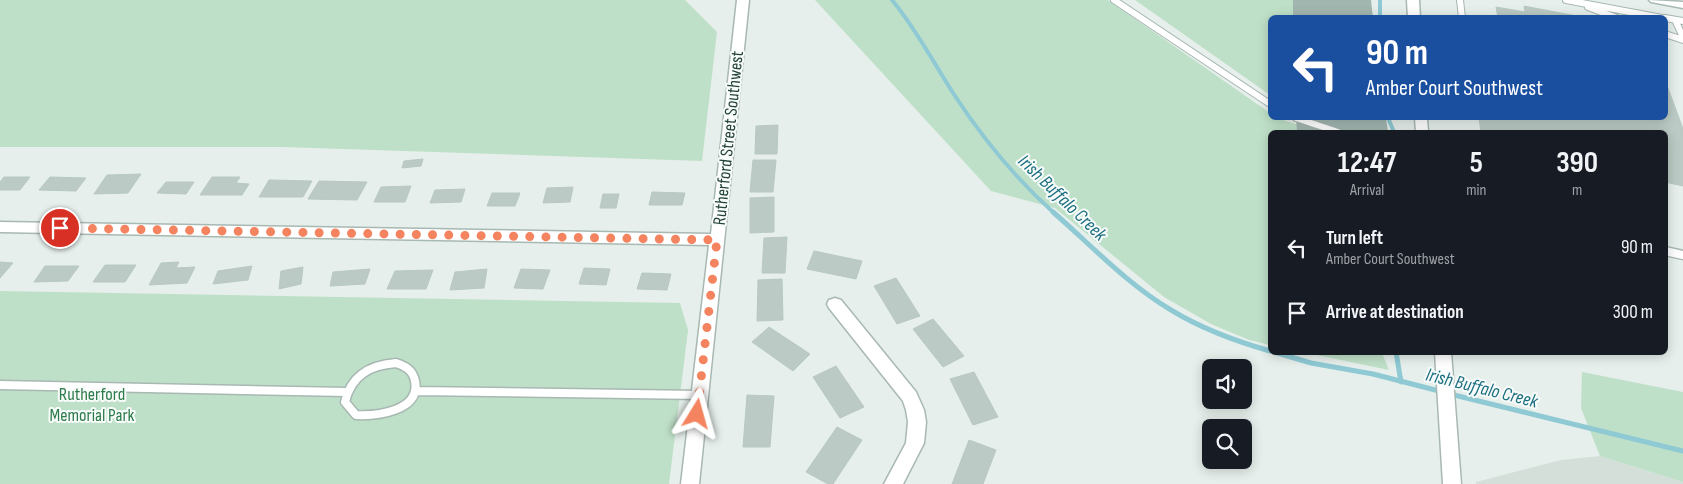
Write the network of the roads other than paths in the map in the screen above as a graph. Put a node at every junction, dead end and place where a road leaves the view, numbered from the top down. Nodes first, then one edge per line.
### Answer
1 (743, 0) edge
2 (1114, 0) edge
3 (1413, 0) edge
4 (1460, 0) edge
5 (1566, 0) edge
6 (1655, 0) edge
7 (1577, 2) junction
8 (1683, 5) edge
9 (1414, 15) edge
10 (1462, 15) edge
11 (1610, 15) edge
12 (1647, 15) edge
13 (1668, 19) edge
14 (1675, 20) junction
15 (1683, 21) edge
16 (1668, 35) edge
17 (1683, 39) edge
18 (1268, 103) edge
19 (1302, 120) edge
20 (1332, 130) edge
21 (0, 226) edge
22 (717, 240) junction
23 (1668, 252) edge
24 (1683, 255) edge
25 (835, 304) dead end
26 (1443, 355) edge
27 (0, 385) edge
28 (416, 391) junction
29 (346, 392) junction
30 (700, 395) junction
31 (690, 484) edge
32 (893, 484) edge
33 (1452, 484) edge

1 - 22 street, Rutherford Street Southwest
2 - 18 lane
3 - 9 street
4 - 10 lane
5 - 7 lane
6 - 8 street
7 - 11 lane
7 - 12 lane
13 - 14 lane
14 - 15 lane
14 - 17 lane
16 - 17 lane
19 - 20 lane
21 - 22 street
22 - 30 street, Rutherford Street Southwest
23 - 24 lane
25 - 32 street
26 - 33 street
27 - 29 lane
28 - 29 lane
28 - 29 lane
28 - 30 lane
30 - 31 street, Rutherford Street Southwest

